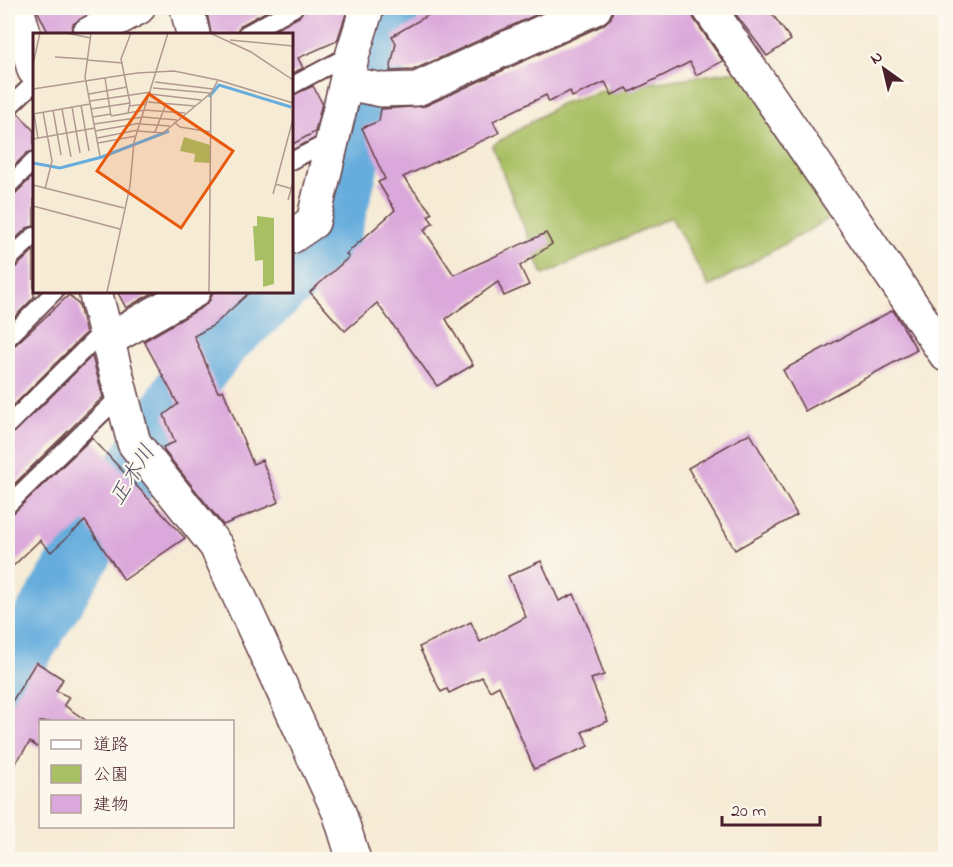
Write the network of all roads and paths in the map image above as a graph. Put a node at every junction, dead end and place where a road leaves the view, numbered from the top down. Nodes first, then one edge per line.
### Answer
1 (17, 8) edge
2 (138, 8) edge
3 (187, 8) edge
4 (294, 8) edge
5 (367, 8) edge
6 (595, 8) edge
7 (709, 8) edge
8 (91, 33) edge
9 (193, 33) edge
10 (248, 33) edge
11 (33, 66) edge
12 (33, 71) edge
13 (359, 78) junction
14 (292, 87) edge
15 (8, 108) edge
16 (332, 140) junction
17 (292, 160) edge
18 (33, 162) edge
19 (8, 186) edge
20 (292, 236) edge
21 (33, 237) edge
22 (8, 260) edge
23 (54, 292) edge
24 (95, 292) edge
25 (192, 292) edge
26 (107, 334) junction
27 (8, 338) edge
28 (945, 355) edge
29 (123, 393) junction
30 (8, 425) edge
31 (8, 505) edge
32 (354, 860) edge

1 - 11 street
2 - 8 street
3 - 9 street
4 - 10 lane
5 - 13 street
6 - 13 street
7 - 28 street
12 - 15 lane
13 - 14 lane
13 - 16 street
16 - 17 lane
16 - 20 street
18 - 19 lane
21 - 22 lane
23 - 27 lane
24 - 26 street
25 - 26 street
26 - 29 street
26 - 30 lane
29 - 31 lane
29 - 32 street

